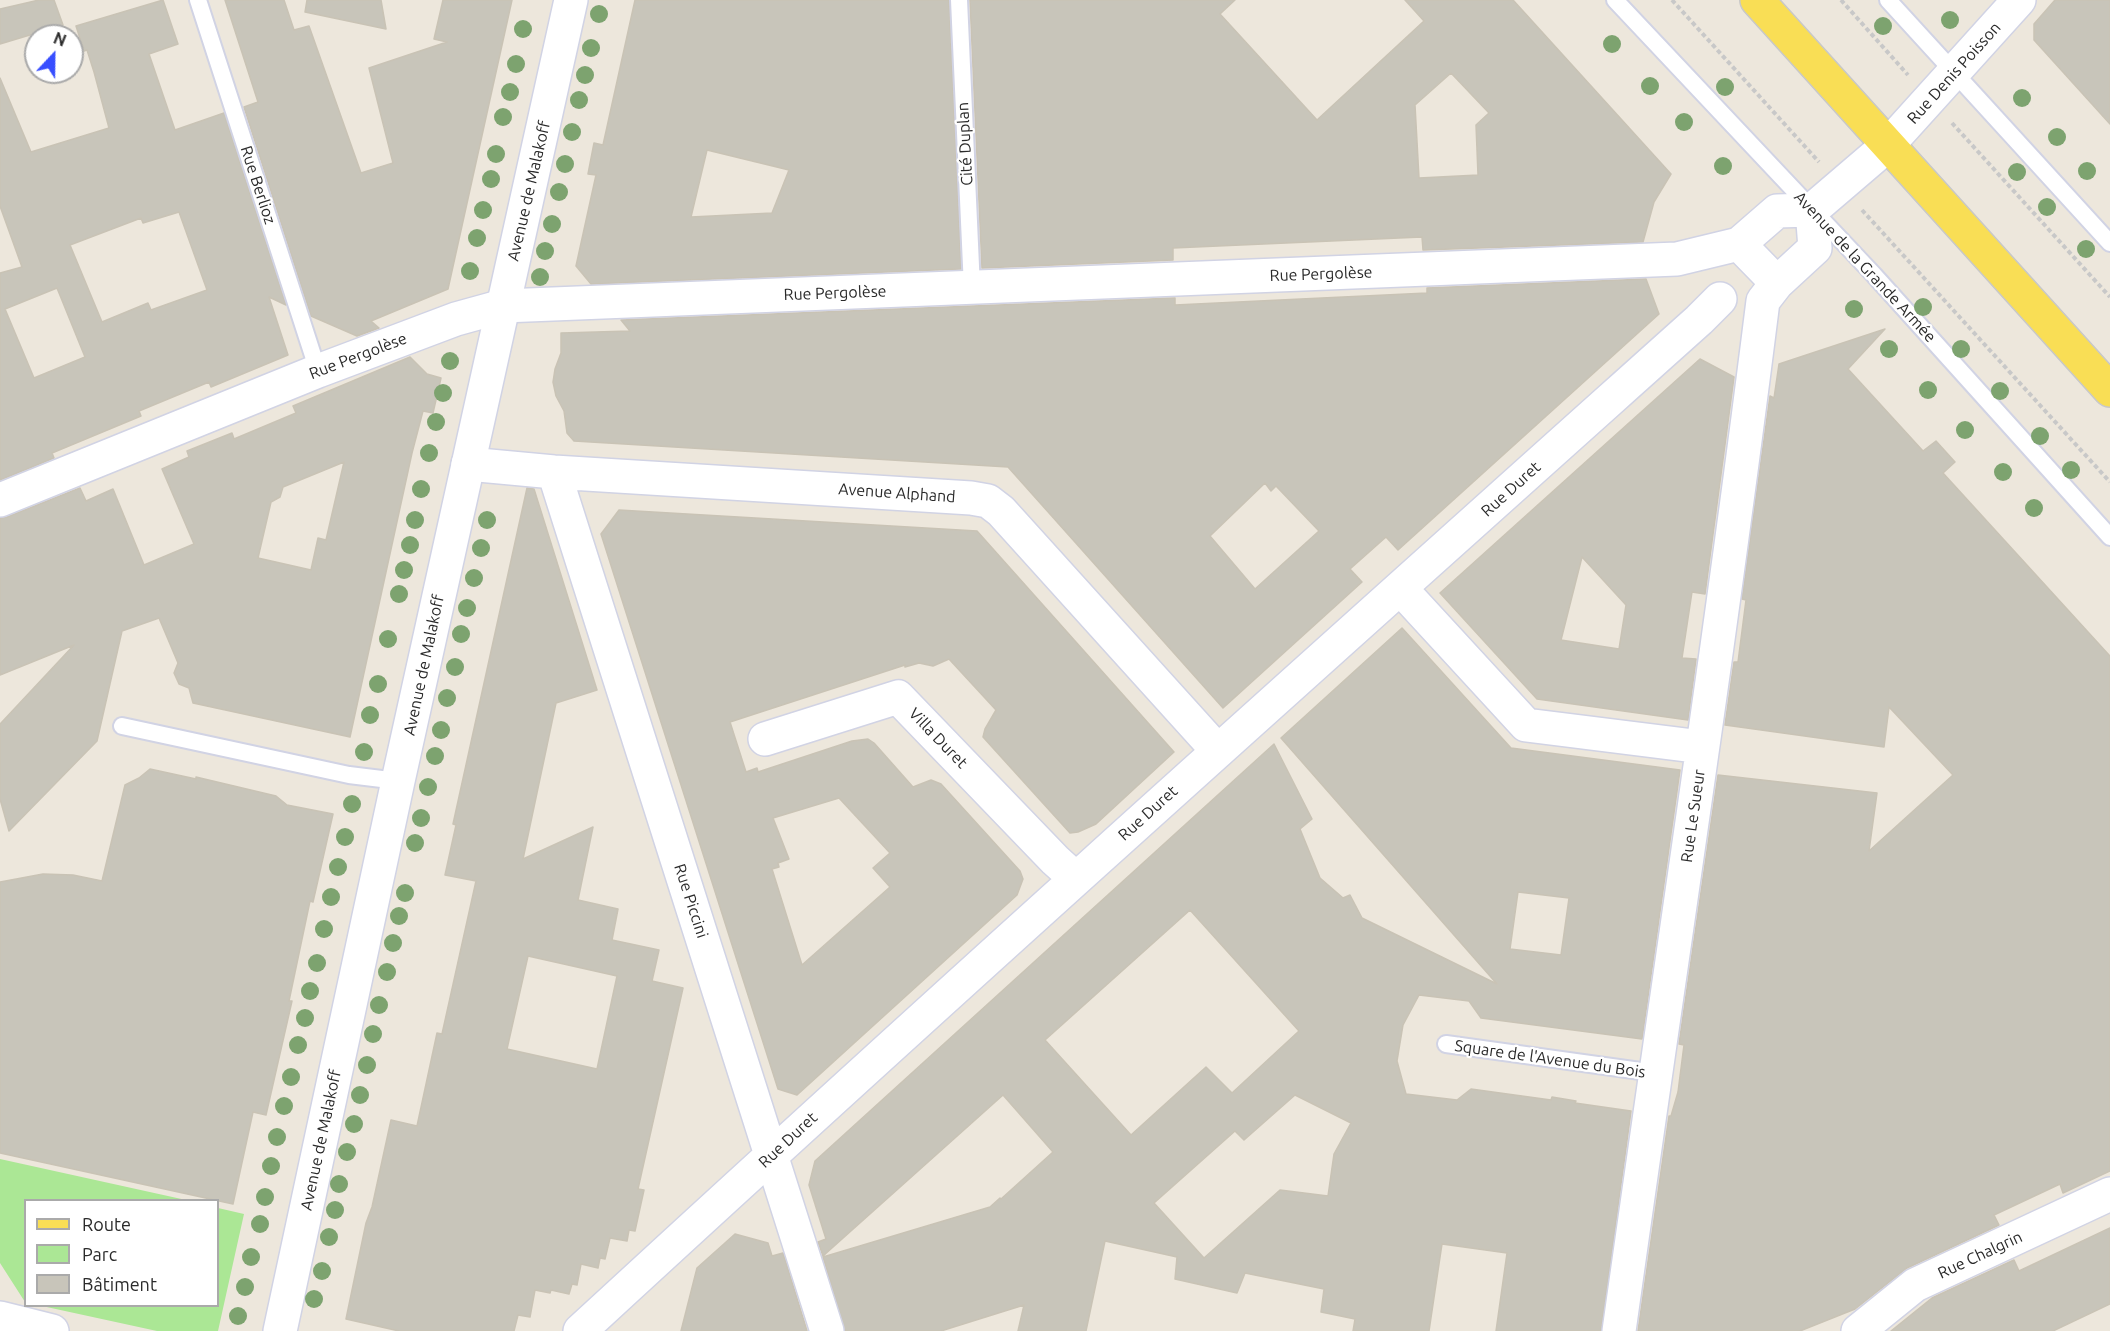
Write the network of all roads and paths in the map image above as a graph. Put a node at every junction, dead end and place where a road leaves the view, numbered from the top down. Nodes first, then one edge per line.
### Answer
1 (198, 0) edge
2 (572, 0) edge
3 (959, 0) edge
4 (1615, 0) edge
5 (1672, 0) edge
6 (1757, 0) edge
7 (1840, 0) edge
8 (1888, 0) edge
9 (2019, 0) edge
10 (1895, 61) dead end
11 (1955, 71) junction
12 (1772, 110) dead end
13 (1888, 146) junction
14 (1982, 156) dead end
15 (1812, 210) junction
16 (2110, 243) edge
17 (1739, 244) junction
18 (1705, 252) junction
19 (1918, 271) dead end
20 (972, 288) junction
21 (1770, 292) junction
22 (2110, 297) edge
23 (1720, 299) junction
24 (503, 306) junction
25 (318, 371) junction
26 (2110, 390) edge
27 (468, 464) junction
28 (554, 472) junction
29 (2110, 482) edge
30 (0, 500) edge
31 (2110, 537) edge
32 (1400, 588) junction
33 (122, 726) dead end
34 (765, 740) dead end
35 (1702, 747) junction
36 (1218, 750) junction
37 (398, 782) junction
38 (1076, 879) junction
39 (1446, 1044) dead end
40 (1655, 1073) junction
41 (772, 1155) junction
42 (2110, 1194) edge
43 (0, 1318) edge
44 (52, 1331) edge
45 (280, 1331) edge
46 (580, 1331) edge
47 (827, 1331) edge
48 (1620, 1331) edge
49 (1858, 1331) edge

1 - 25 lane, Rue Berlioz
2 - 24 street, Avenue de Malakoff
3 - 20 lane, Cité Duplan
4 - 15 lane, Avenue de la Grande Armée
5 - 12 path
6 - 13 main road
7 - 10 path
8 - 11 lane
9 - 11 street, Rue Denis Poisson
11 - 13 street, Rue Denis Poisson
11 - 16 lane
13 - 15 street, Rue Denis Poisson
13 - 26 main road
14 - 22 path
15 - 17 street
15 - 21 street
15 - 31 lane, Avenue de la Grande Armée
17 - 18 street, Rue Pergolèse
17 - 21 street
18 - 20 street, Rue Pergolèse
18 - 23 street
19 - 29 path
20 - 24 street, Rue Pergolèse
21 - 23 street
21 - 35 street, Rue Le Sueur
23 - 32 street, Rue Duret
24 - 25 street, Rue Pergolèse
24 - 27 street, Avenue de Malakoff
25 - 30 street, Rue Pergolèse
27 - 28 street, Avenue Alphand
27 - 37 street, Avenue de Malakoff
28 - 36 street, Avenue Alphand
28 - 41 street, Rue Piccini
32 - 35 street
32 - 36 street, Rue Duret
33 - 37 lane
34 - 38 street, Villa Duret
35 - 40 street, Rue Le Sueur
36 - 38 street, Rue Duret
37 - 45 street, Avenue de Malakoff
38 - 41 street, Rue Duret
39 - 40 lane, Square de l'Avenue du Bois
40 - 48 street, Rue Le Sueur
41 - 46 street, Rue Duret
41 - 47 street, Rue Piccini
42 - 49 street, Rue Chalgrin
43 - 44 street

